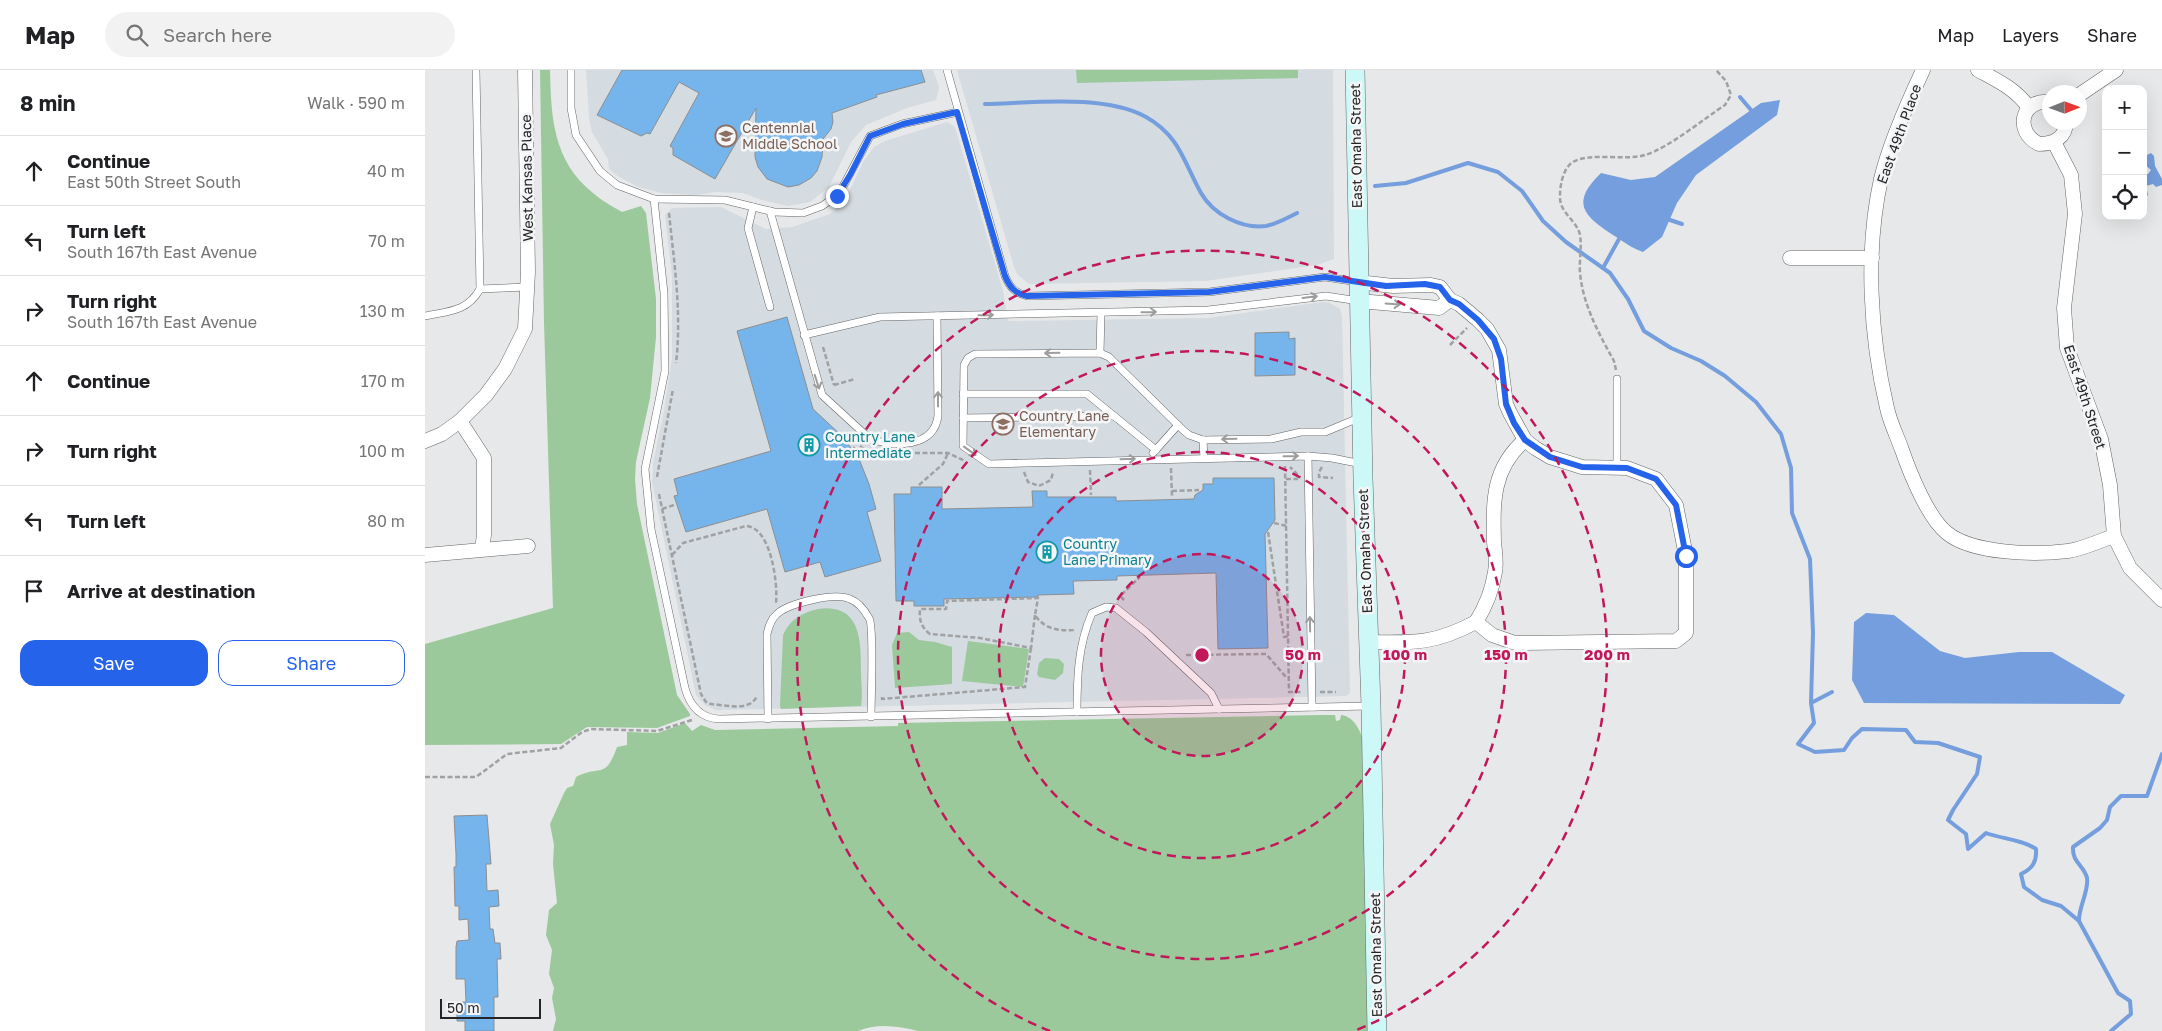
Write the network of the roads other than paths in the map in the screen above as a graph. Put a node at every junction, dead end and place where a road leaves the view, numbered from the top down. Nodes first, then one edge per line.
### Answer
1 (475, 70) edge
2 (525, 70) edge
3 (571, 70) edge
4 (947, 70) edge
5 (1355, 70) edge
6 (1923, 70) edge
7 (1978, 70) edge
8 (2116, 70) edge
9 (2087, 90) edge
10 (2042, 102) edge
11 (2029, 108) junction
12 (957, 112) junction
13 (2064, 130) edge
14 (2054, 142) junction
15 (654, 199) junction
16 (753, 207) junction
17 (770, 211) junction
18 (1791, 258) dead end
19 (1872, 258) junction
20 (1358, 282) junction
21 (1419, 286) junction
22 (528, 287) junction
23 (480, 289) junction
24 (1450, 300) junction
25 (1359, 301) junction
26 (1418, 305) junction
27 (770, 307) dead end
28 (1101, 313) junction
29 (425, 316) edge
30 (937, 316) junction
31 (804, 335) junction
32 (1100, 353) junction
33 (1617, 379) road end
34 (963, 394) junction
35 (1114, 416) junction
36 (1361, 417) junction
37 (963, 418) junction
38 (460, 421) junction
39 (1178, 425) junction
40 (1203, 440) junction
41 (1525, 440) junction
42 (425, 441) edge
43 (1156, 450) junction
44 (1308, 456) junction
45 (1204, 458) junction
46 (1148, 459) junction
47 (1363, 464) junction
48 (1617, 467) junction
49 (2114, 536) junction
50 (528, 546) dead end
51 (482, 549) junction
52 (425, 555) edge
53 (2162, 600) edge
54 (1476, 622) junction
55 (1369, 642) junction
56 (1371, 706) junction
57 (1312, 707) junction
58 (1219, 709) junction
59 (1077, 712) junction
60 (871, 717) junction
61 (768, 719) junction
62 (1377, 1031) edge

1 - 23 lane
2 - 22 street, West Kansas Place
3 - 15 lane
4 - 12 lane
5 - 20 main road, East Omaha Street
6 - 19 street, East 49th Place
7 - 11 street
8 - 9 street
10 - 11 street
11 - 14 street
12 - 17 lane
12 - 20 lane
13 - 14 street
14 - 49 street, East 49th Street
15 - 16 lane
15 - 61 lane
16 - 17 lane
16 - 27 lane
17 - 31 lane
18 - 19 street
19 - 49 street, East 49th Place
20 - 21 street
20 - 25 main road, East Omaha Street
21 - 24 street
21 - 26 street
22 - 23 lane
22 - 38 street, West Kansas Place
23 - 29 lane
24 - 26 street
24 - 41 street
25 -> 26 street
28 -> 25 lane
25 - 36 main road, East Omaha Street
30 -> 28 lane
28 - 32 lane
30 - 31 lane
31 -> 30 lane
32 -> 34 lane
32 - 39 lane
33 - 48 lane
34 - 35 lane
34 - 37 lane
35 - 37 lane
35 - 43 lane
36 -> 40 lane
36 - 47 main road, East Omaha Street
37 -> 46 lane
38 - 42 street, West Kansas Place
38 - 51 street
39 - 40 lane
39 - 43 lane
40 - 45 lane
41 - 48 street
41 - 54 street
43 - 46 lane
45 -> 44 lane
44 - 47 lane
57 -> 44 lane
45 - 46 lane
47 - 55 main road, East Omaha Street
48 - 54 street
49 - 53 street
50 - 51 street
51 - 52 street
54 - 55 street
55 - 56 main road, East Omaha Street
56 - 57 lane
56 - 62 main road, East Omaha Street
57 - 58 lane
58 - 59 lane
58 - 59 lane
59 - 60 lane
60 - 61 lane
60 - 61 lane

